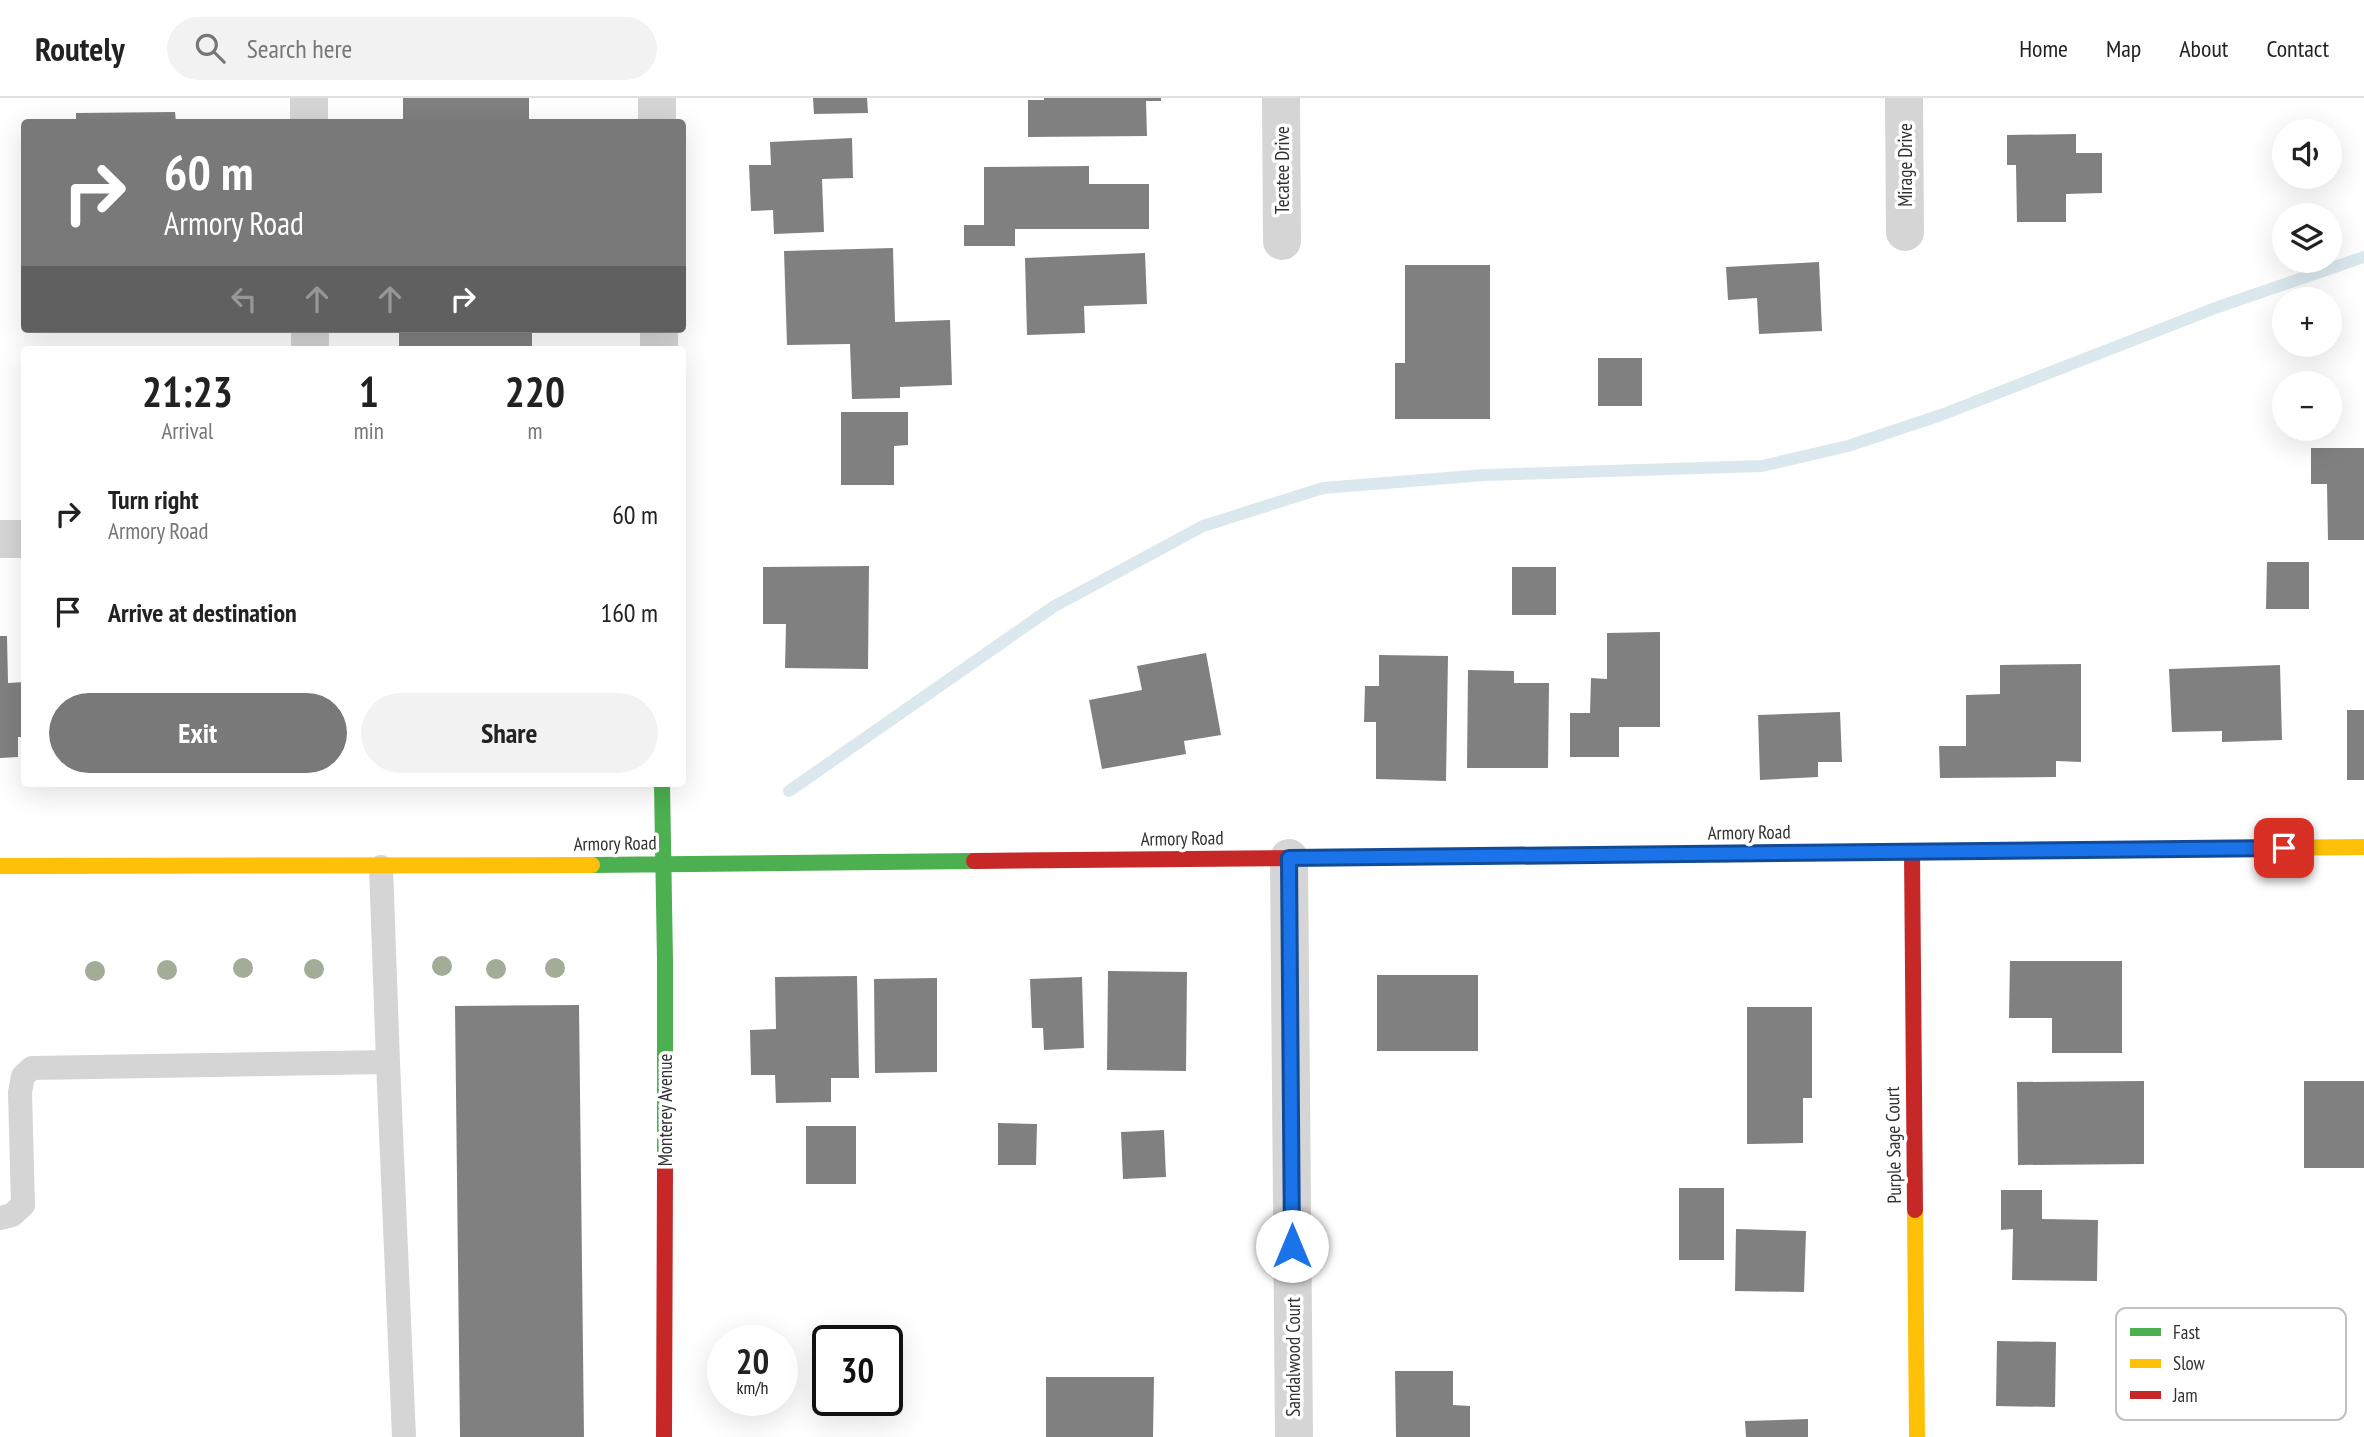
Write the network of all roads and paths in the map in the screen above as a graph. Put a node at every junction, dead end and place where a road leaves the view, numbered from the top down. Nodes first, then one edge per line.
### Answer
1 (309, 98) edge
2 (657, 98) edge
3 (1281, 98) edge
4 (1904, 98) edge
5 (309, 119) edge
6 (657, 119) edge
7 (1905, 232) dead end
8 (1282, 242) dead end
9 (0, 539) edge
10 (21, 539) edge
11 (662, 787) edge
12 (2364, 847) edge
13 (1912, 852) junction
14 (1289, 858) junction
15 (663, 864) junction
16 (0, 866) edge
17 (381, 867) junction
18 (388, 1062) junction
19 (0, 1218) edge
20 (404, 1437) edge
21 (664, 1437) edge
22 (1294, 1437) edge
23 (1917, 1437) edge

1 - 5 street
2 - 6 street
3 - 8 street, Tecatee Drive
4 - 7 street, Mirage Drive
9 - 10 street
11 - 15 main road, Monterey Avenue
12 - 13 main road, Armory Road
13 - 14 main road, Armory Road
13 - 23 main road, Purple Sage Court
14 - 15 main road, Armory Road
14 - 22 street, Sandalwood Court
15 - 17 main road, Armory Road
15 - 21 main road, Monterey Avenue
16 - 17 main road, Armory Road
17 - 18 lane
18 - 19 lane
18 - 20 lane

